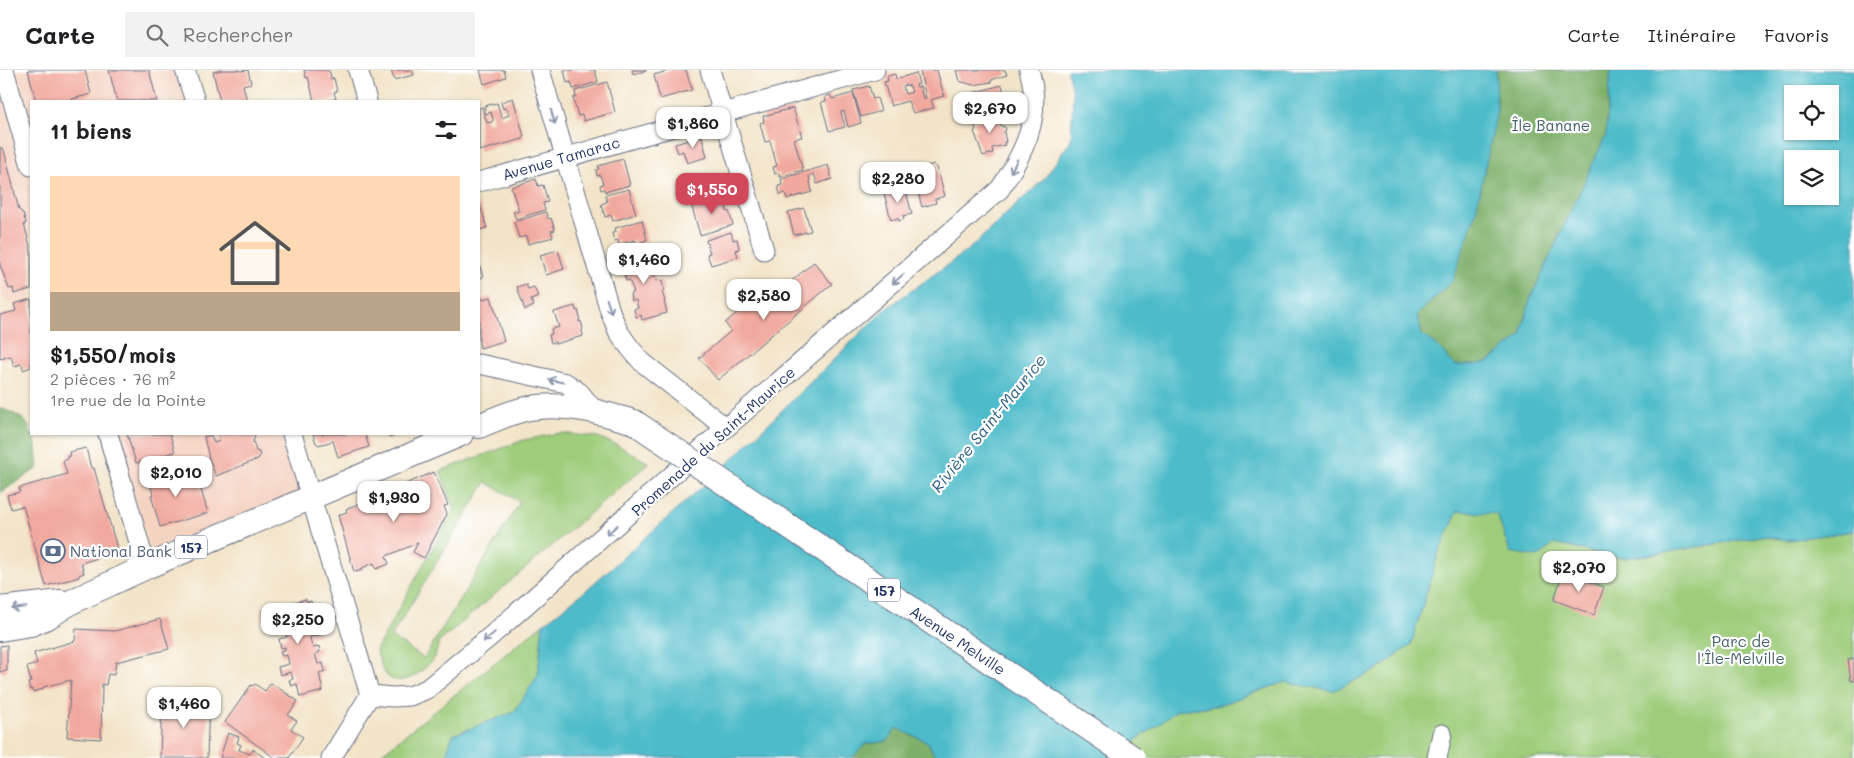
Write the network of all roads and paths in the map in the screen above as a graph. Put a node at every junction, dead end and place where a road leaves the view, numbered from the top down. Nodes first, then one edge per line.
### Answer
1 (185, 70) edge
2 (358, 70) edge
3 (540, 70) edge
4 (710, 70) edge
5 (875, 70) edge
6 (1029, 70) edge
7 (3, 72) edge
8 (194, 100) edge
9 (367, 100) edge
10 (722, 113) junction
11 (565, 157) junction
12 (30, 163) edge
13 (480, 182) edge
14 (764, 250) dead end
15 (480, 366) edge
16 (593, 410) junction
17 (480, 426) edge
18 (726, 428) junction
19 (108, 435) edge
20 (292, 435) edge
21 (458, 435) edge
22 (310, 496) junction
23 (146, 567) junction
24 (73, 601) junction
25 (0, 609) edge
26 (0, 629) edge
27 (370, 695) junction
28 (1442, 734) dead end
29 (331, 758) edge
30 (1133, 758) edge
31 (1437, 758) edge

1 - 8 street
2 - 9 street
3 -> 11 street
4 - 10 street
5 - 10 street, Avenue Tamarac
6 -> 18 street, Promenade du Saint-Maurice
7 - 12 street
10 - 11 street, Avenue Tamarac
10 - 14 street
11 - 13 street, Avenue Tamarac
11 -> 18 street
16 -> 15 street
16 - 17 main road, 157
16 - 30 main road, Avenue Melville / 157, bridge
18 -> 27 street, Promenade du Saint-Maurice
19 - 23 street
20 - 22 street
21 - 22 main road, 157
22 - 23 main road, 157
22 - 27 street
23 - 24 main road, 157
24 -> 25 main road, 157
24 - 26 main road, 157
27 - 29 street
28 - 31 street

